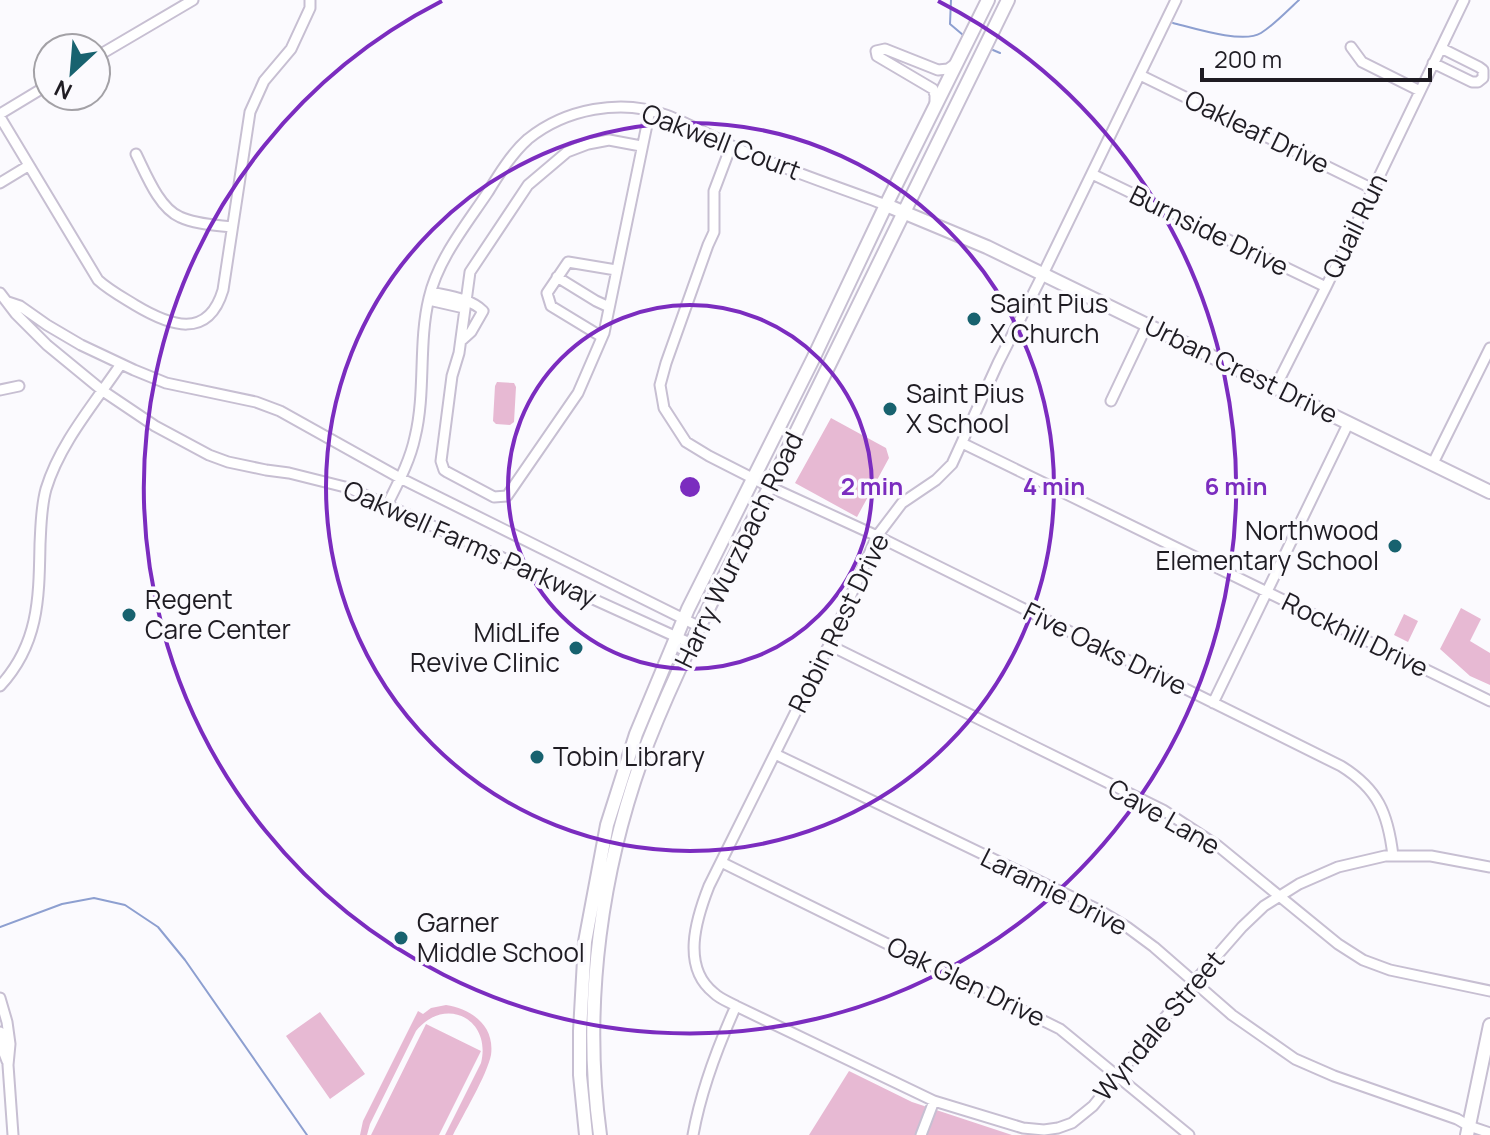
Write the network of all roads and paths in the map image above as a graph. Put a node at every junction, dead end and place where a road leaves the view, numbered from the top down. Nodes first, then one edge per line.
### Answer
1 (193, 0) edge
2 (310, 0) edge
3 (988, 0) edge
4 (1008, 0) edge
5 (1176, 0) edge
6 (1464, 0) edge
7 (1351, 47) dead end
8 (112, 48) edge
9 (1441, 48) junction
10 (912, 60) junction
11 (959, 60) junction
12 (1433, 63) junction
13 (906, 72) junction
14 (1140, 75) junction
15 (1420, 91) junction
16 (32, 95) edge
17 (650, 110) junction
18 (933, 110) junction
19 (0, 116) edge
20 (641, 146) junction
21 (731, 146) junction
22 (136, 154) dead end
23 (28, 166) junction
24 (1092, 174) junction
25 (0, 183) edge
26 (1373, 189) junction
27 (886, 205) junction
28 (903, 213) junction
29 (231, 227) junction
30 (616, 270) junction
31 (1043, 274) junction
32 (557, 277) junction
33 (1326, 287) junction
34 (0, 293) edge
35 (430, 296) junction
36 (8, 302) junction
37 (465, 304) junction
38 (609, 307) junction
39 (1147, 325) junction
40 (57, 331) junction
41 (602, 337) junction
42 (461, 341) junction
43 (47, 345) junction
44 (1490, 348) edge
45 (121, 364) junction
46 (19, 386) dead end
47 (1275, 388) junction
48 (0, 390) edge
49 (103, 391) junction
50 (1111, 401) dead end
51 (1349, 422) junction
52 (962, 443) junction
53 (1433, 463) junction
54 (400, 478) junction
55 (752, 478) junction
56 (770, 487) junction
57 (1490, 492) edge
58 (387, 505) junction
59 (877, 536) junction
60 (1265, 592) junction
61 (684, 618) junction
62 (700, 627) junction
63 (676, 636) junction
64 (692, 644) junction
65 (829, 645) junction
66 (0, 686) edge
67 (1490, 701) edge
68 (1213, 703) junction
69 (636, 734) junction
70 (650, 738) junction
71 (775, 754) junction
72 (634, 762) junction
73 (1393, 856) junction
74 (721, 862) junction
75 (1490, 867) edge
76 (1279, 896) junction
77 (1193, 983) junction
78 (1490, 991) edge
79 (1, 1000) edge
80 (736, 1006) junction
81 (0, 1017) edge
82 (1490, 1025) edge
83 (586, 1031) junction
84 (0, 1032) edge
85 (8, 1065) junction
86 (1117, 1077) junction
87 (934, 1101) junction
88 (1468, 1130) edge
89 (1490, 1133) edge
90 (13, 1135) edge
91 (586, 1135) edge
92 (600, 1135) edge
93 (693, 1135) edge
94 (921, 1135) edge
95 (1189, 1135) edge

1 - 8 street
2 - 29 street
3 - 11 main road, Harry Wurzbach Road
4 - 28 main road, Harry Wurzbach Road
5 - 14 street, Robin Rest Drive
6 - 9 street, Quail Run
7 - 15 street
9 - 12 street, Quail Run
9 - 12 street
10 - 11 street
10 - 13 street
10 - 13 street
11 - 18 main road, Harry Wurzbach Road
12 - 15 street, Quail Run
13 - 18 street
14 - 24 street, Robin Rest Drive
14 - 26 street, Oakleaf Drive
15 - 26 street, Quail Run
16 - 19 street
17 - 20 street
17 - 21 street, Oakwell Court
17 - 35 street, Oakwell Court
18 - 27 main road, Harry Wurzbach Road
19 - 23 street
20 - 30 street
20 - 37 street
21 - 27 street, Oakwell Court
21 - 55 street, Five Oaks Drive
22 - 29 street
23 - 25 street
23 - 29 street
24 - 31 street, Robin Rest Drive
24 - 33 street, Burnside Drive
26 - 33 street, Quail Run
27 - 28 main road, Urban Crest Drive
27 - 55 main road, Harry Wurzbach Road
28 - 31 main road, Urban Crest Drive
28 - 56 main road, Harry Wurzbach Road
30 - 32 street
30 - 38 street
31 - 39 main road, Urban Crest Drive
31 - 52 street, Robin Rest Drive
32 - 38 street
32 - 41 street
33 - 47 street, Quail Run
34 - 36 street, Oakwell Farms Parkway
35 - 37 street
35 - 54 street, Oakwell Court
36 - 40 street, Oakwell Farms Parkway
36 - 43 street, Oakwell Farms Parkway
37 - 42 street
37 - 42 street
38 - 41 street
39 - 47 main road, Urban Crest Drive
39 - 50 street
40 - 43 street
40 - 45 street, Oakwell Farms Parkway
41 - 42 street
43 - 49 street, Oakwell Farms Parkway
44 - 53 street
45 - 49 street
45 - 54 street, Oakwell Farms Parkway
46 - 48 street
47 - 51 main road, Urban Crest Drive
49 - 58 street, Oakwell Farms Parkway
49 - 66 street
51 - 53 main road, Urban Crest Drive
51 - 60 street
52 - 59 street, Robin Rest Drive
52 - 60 street, Rockhill Drive
53 - 57 main road, Urban Crest Drive
54 - 58 street, Oakwell Court
54 - 61 street, Oakwell Farms Parkway
55 - 56 street, Five Oaks Drive
55 - 61 main road, Harry Wurzbach Road
56 - 59 street, Five Oaks Drive
56 - 62 main road, Harry Wurzbach Road
58 - 63 street, Oakwell Farms Parkway
59 - 65 street, Robin Rest Drive
59 - 68 street, Five Oaks Drive
60 - 67 street, Rockhill Drive
60 - 68 street
61 - 62 street, Oakwell Farms Parkway
61 - 63 main road, Harry Wurzbach Road
62 - 64 main road, Harry Wurzbach Road
63 - 64 street, Oakwell Farms Parkway
63 - 69 main road, Harry Wurzbach Road
64 - 70 main road, Harry Wurzbach Road
65 - 71 street, Robin Rest Drive
65 - 76 street, Cave Lane
68 - 73 street, Five Oaks Drive
69 - 70 street
69 - 72 main road, Harry Wurzbach Road
70 - 72 main road, Harry Wurzbach Road
71 - 74 street, Robin Rest Drive
71 - 77 street, Laramie Drive
72 - 83 main road, Harry Wurzbach Road
73 - 75 street, Wyndale Street
73 - 76 street, Wyndale Street
74 - 80 street, Robin Rest Drive
74 - 86 street, Oak Glen Drive
76 - 77 street, Wyndale Street
76 - 78 street, Cave Lane
77 - 86 street, Wyndale Street
77 - 88 street, Laramie Drive
79 - 81 street
79 - 85 street
80 - 87 street, Wyndale Street
80 - 93 street
82 - 88 main road
83 - 91 main road, Harry Wurzbach Road
83 - 92 main road, Harry Wurzbach Road
84 - 85 street
85 - 90 street
86 - 87 street, Wyndale Street
86 - 95 street, Oak Glen Drive
87 - 94 street
88 - 89 street, Laramie Drive

